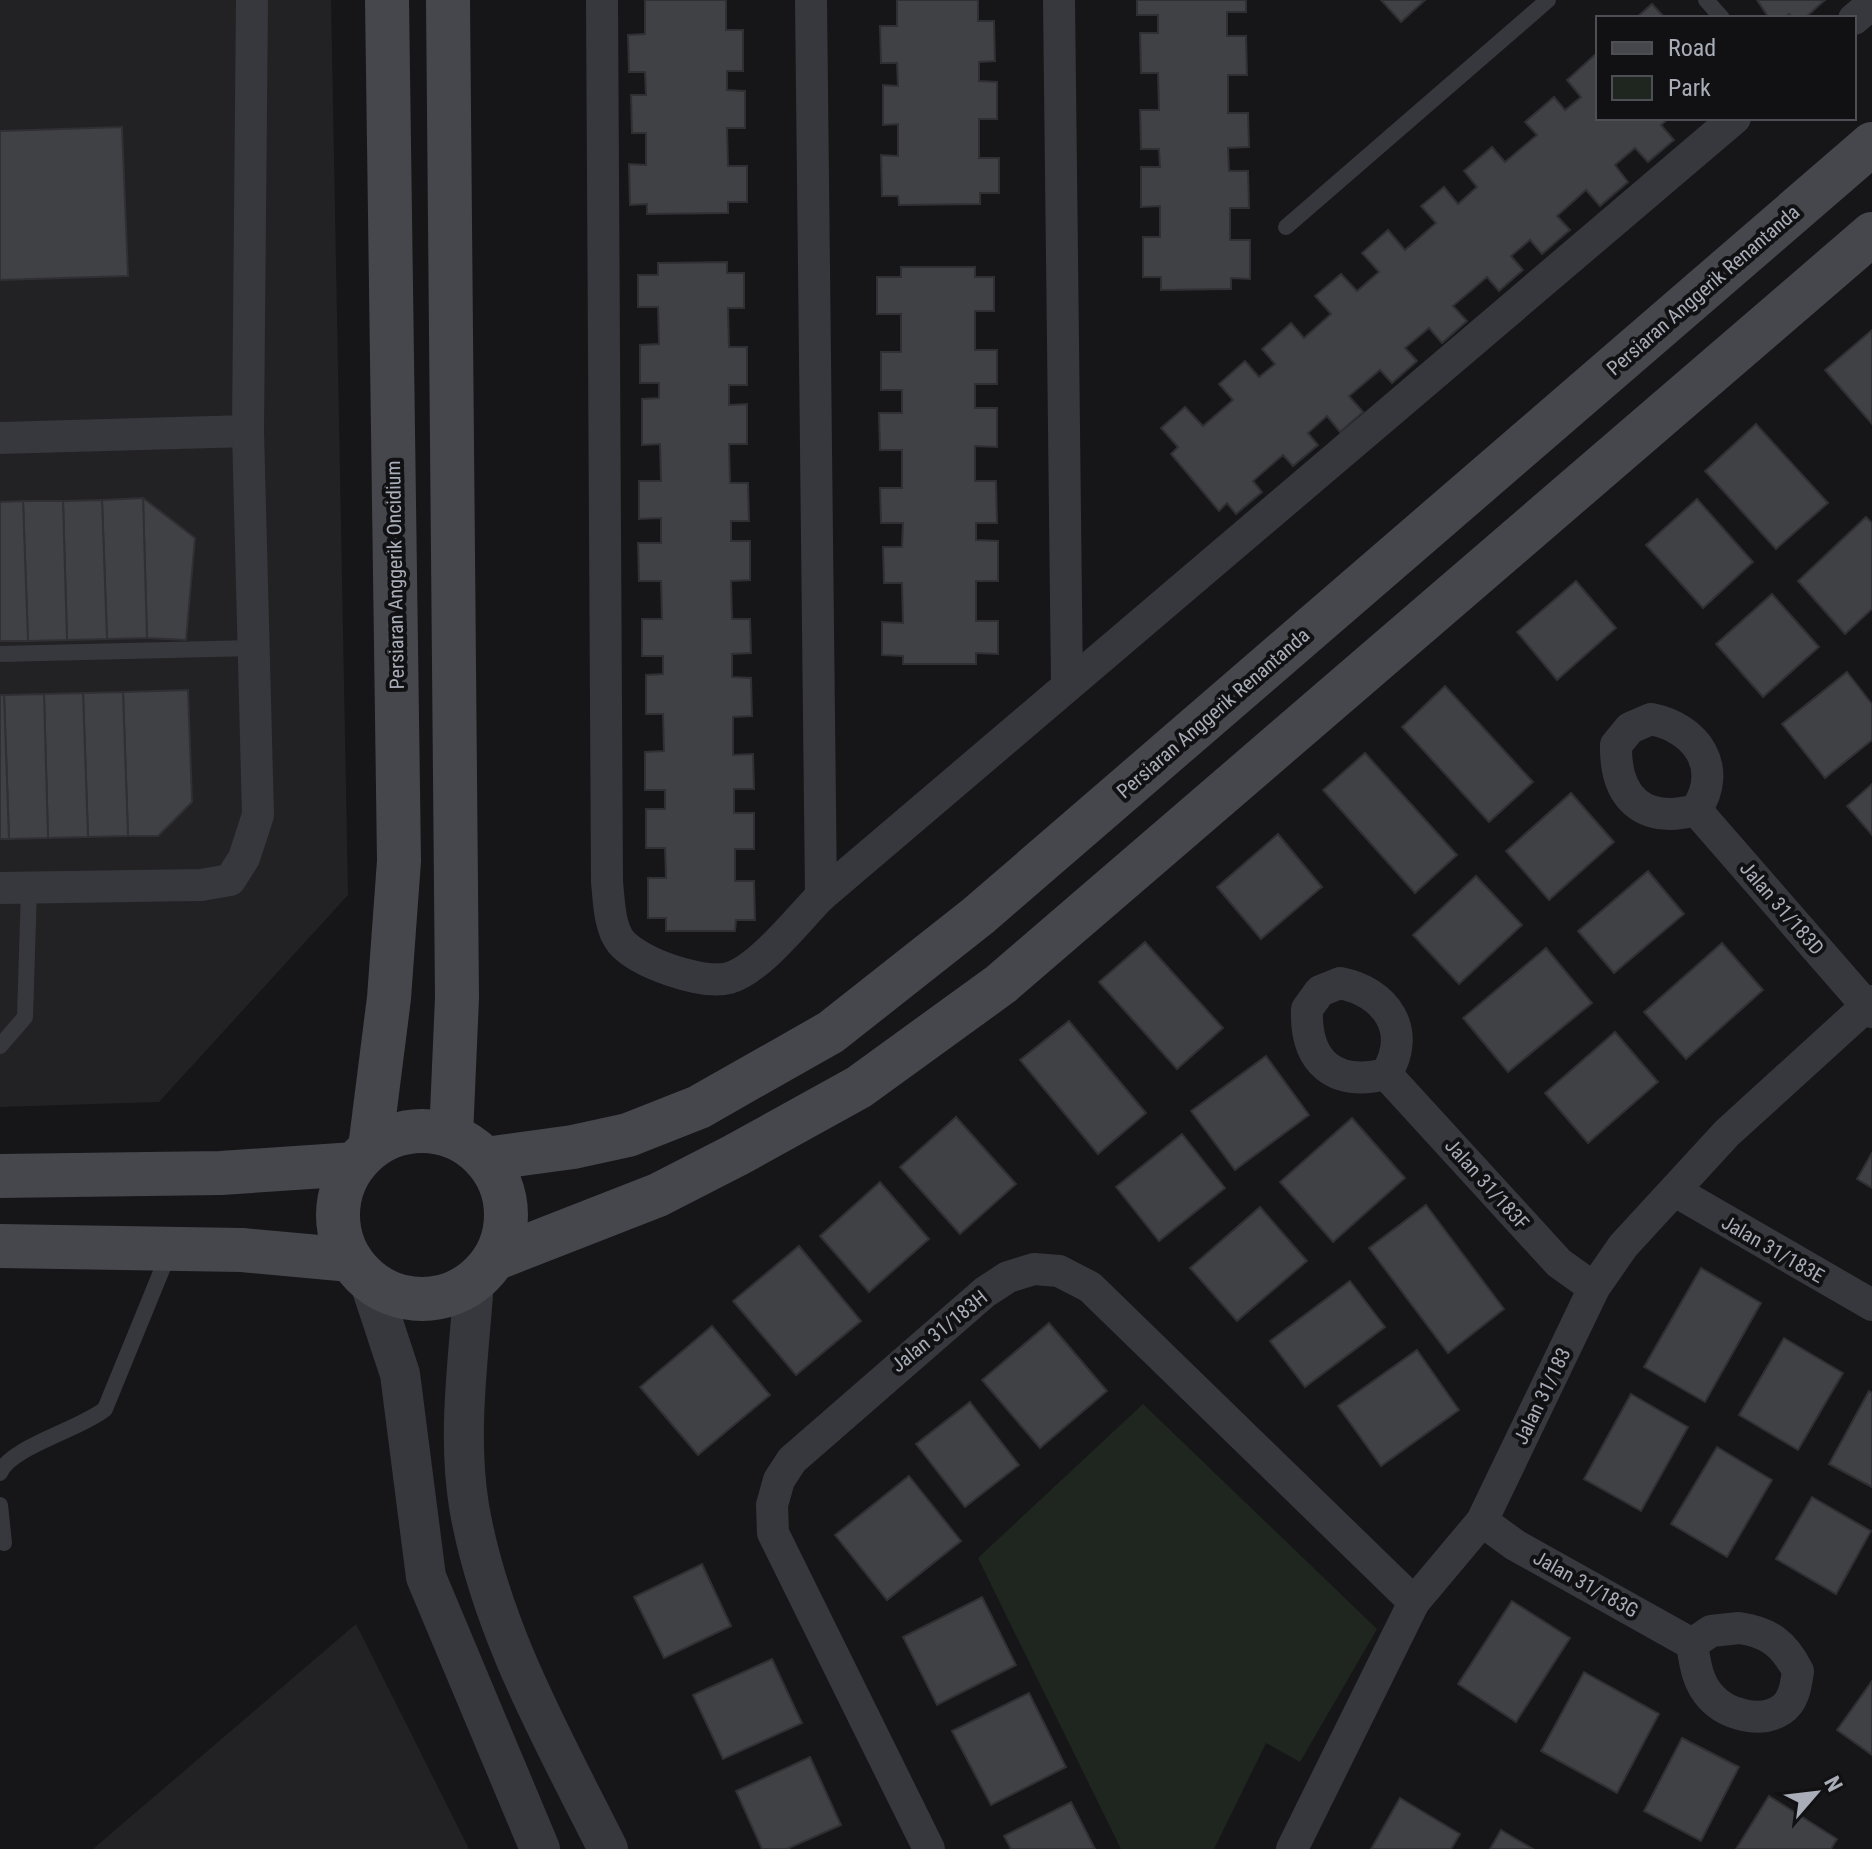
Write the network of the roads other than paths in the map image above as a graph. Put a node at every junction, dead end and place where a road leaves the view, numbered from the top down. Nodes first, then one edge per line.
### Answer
1 (252, 0) edge
2 (387, 0) edge
3 (448, 0) edge
4 (602, 0) edge
5 (811, 0) edge
6 (1059, 0) edge
7 (1548, 0) edge
8 (1706, 0) edge
9 (1872, 4) edge
10 (1720, 16) edge
11 (1856, 17) edge
12 (1733, 120) edge
13 (1872, 144) edge
14 (1286, 227) dead end
15 (1872, 234) edge
16 (248, 431) junction
17 (0, 438) edge
18 (254, 648) junction
19 (0, 654) edge
20 (1067, 686) junction
21 (1696, 810) dead end
22 (15, 888) edge
23 (821, 896) junction
24 (1870, 1006) edge
25 (0, 1046) edge
26 (1386, 1074) dead end
27 (468, 1148) junction
28 (362, 1156) junction
29 (0, 1176) edge
30 (1675, 1191) junction
31 (0, 1246) edge
32 (171, 1249) junction
33 (360, 1270) junction
34 (484, 1270) junction
35 (1594, 1288) junction
36 (1872, 1305) edge
37 (0, 1473) edge
38 (0, 1505) edge
39 (1482, 1521) junction
40 (4, 1543) dead end
41 (1414, 1602) junction
42 (1692, 1644) dead end
43 (540, 1849) edge
44 (608, 1849) edge
45 (929, 1849) edge
46 (1292, 1849) edge

1 - 16 street
2 - 28 main road, Persiaran Anggerik Oncidium
3 - 27 main road
4 - 23 street
5 - 23 street
6 - 20 street
7 - 14 lane
8 - 10 lane
9 - 11 street
12 - 20 street
13 - 27 main road, Persiaran Anggerik Renantanda
15 - 34 main road
16 - 17 street
16 - 18 street
18 - 19 lane
18 - 22 street
20 - 23 street
21 - 24 street, Jalan 31/183D
22 - 25 lane
24 - 30 street, Jalan 31/183
26 - 35 street, Jalan 31/183F
27 - 28 main road
27 - 34 main road
28 - 29 main road
28 - 33 main road
30 - 35 street, Jalan 31/183
30 - 36 street, Jalan 31/183E
31 - 32 main road
32 - 33 main road
32 - 37 lane
33 - 34 main road
33 - 43 street
34 - 44 street
35 - 39 street, Jalan 31/183
38 - 40 lane
39 - 41 street, Jalan 31/183
39 - 42 street, Jalan 31/183G
41 - 45 street, Jalan 31/183H
41 - 46 street, Jalan 31/183

